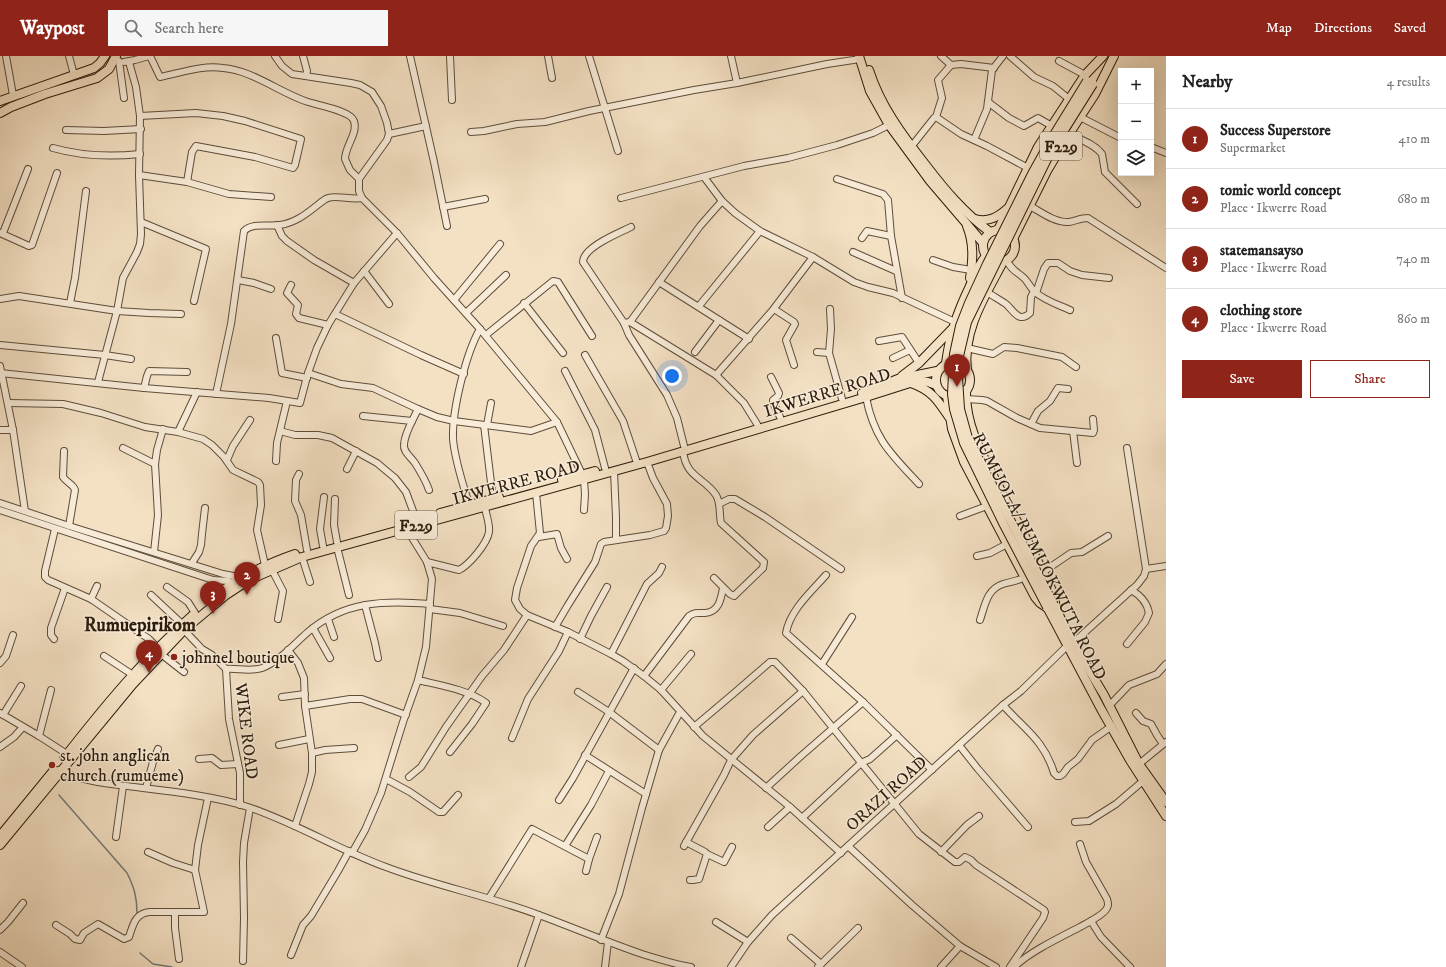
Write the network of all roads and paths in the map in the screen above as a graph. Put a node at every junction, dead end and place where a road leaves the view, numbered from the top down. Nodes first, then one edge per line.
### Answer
1 (6, 56) edge
2 (69, 56) edge
3 (104, 56) edge
4 (150, 56) edge
5 (275, 56) edge
6 (303, 56) edge
7 (410, 56) edge
8 (450, 56) edge
9 (548, 56) edge
10 (589, 56) edge
11 (731, 56) edge
12 (941, 56) edge
13 (960, 56) edge
14 (1003, 56) edge
15 (1010, 56) edge
16 (861, 57) edge
17 (1103, 57) edge
18 (117, 59) edge
19 (1112, 60) edge
20 (1058, 61) dead end
21 (129, 62) junction
22 (961, 64) junction
23 (950, 65) junction
24 (994, 68) junction
25 (74, 75) junction
26 (306, 76) junction
27 (552, 78) dead end
28 (1088, 80) junction
29 (737, 83) junction
30 (14, 95) junction
31 (124, 98) dead end
32 (1069, 99) junction
33 (452, 100) dead end
34 (0, 101) edge
35 (988, 102) junction
36 (604, 109) junction
37 (0, 113) edge
38 (140, 116) junction
39 (936, 117) junction
40 (1080, 117) junction
41 (891, 124) junction
42 (426, 126) junction
43 (1052, 126) junction
44 (141, 129) junction
45 (66, 130) dead end
46 (471, 132) dead end
47 (390, 134) junction
48 (1069, 134) junction
49 (1118, 136) edge
50 (974, 140) junction
51 (911, 147) junction
52 (53, 148) dead end
53 (1154, 148) edge
54 (618, 151) dead end
55 (1166, 152) edge
56 (140, 154) junction
57 (1028, 168) junction
58 (28, 169) dead end
59 (57, 173) dead end
60 (139, 175) junction
61 (704, 177) junction
62 (359, 179) junction
63 (837, 179) dead end
64 (187, 182) junction
65 (86, 191) dead end
66 (272, 197) dead end
67 (362, 198) junction
68 (621, 198) dead end
69 (485, 199) dead end
70 (722, 201) junction
71 (1137, 204) dead end
72 (1030, 206) junction
73 (444, 207) junction
74 (1010, 207) junction
75 (968, 219) junction
76 (141, 222) junction
77 (277, 226) junction
78 (447, 226) dead end
79 (631, 228) dead end
80 (760, 231) junction
81 (994, 231) junction
82 (2, 233) edge
83 (397, 233) junction
84 (891, 236) junction
85 (862, 238) dead end
86 (1013, 239) junction
87 (983, 243) junction
88 (500, 244) dead end
89 (853, 252) dead end
90 (986, 256) junction
91 (813, 257) junction
92 (933, 260) dead end
93 (1005, 261) junction
94 (1166, 268) edge
95 (364, 270) junction
96 (971, 270) junction
97 (896, 271) junction
98 (506, 275) dead end
99 (1109, 278) dead end
100 (1025, 279) junction
101 (238, 280) junction
102 (659, 282) junction
103 (354, 283) junction
104 (291, 284) dead end
105 (1039, 284) junction
106 (271, 289) dead end
107 (968, 290) junction
108 (987, 292) junction
109 (1035, 292) junction
110 (902, 298) junction
111 (0, 299) edge
112 (454, 300) junction
113 (194, 301) dead end
114 (70, 303) junction
115 (524, 303) junction
116 (389, 304) dead end
117 (699, 306) junction
118 (774, 309) junction
119 (830, 309) dead end
120 (117, 310) junction
121 (1070, 310) dead end
122 (466, 313) junction
123 (181, 314) dead end
124 (335, 314) junction
125 (719, 320) junction
126 (627, 322) junction
127 (328, 325) junction
128 (953, 326) junction
129 (480, 329) junction
130 (486, 335) junction
131 (592, 336) dead end
132 (276, 338) dead end
133 (749, 339) junction
134 (879, 341) dead end
135 (0, 345) edge
136 (967, 348) junction
137 (910, 350) junction
138 (695, 352) dead end
139 (817, 352) dead end
140 (563, 353) dead end
141 (829, 353) junction
142 (585, 354) dead end
143 (105, 355) junction
144 (892, 358) dead end
145 (132, 359) dead end
146 (920, 363) junction
147 (946, 364) junction
148 (794, 365) dead end
149 (1076, 367) dead end
150 (0, 370) edge
151 (967, 370) junction
152 (565, 371) dead end
153 (938, 371) junction
154 (187, 372) dead end
155 (464, 374) junction
156 (716, 375) junction
157 (307, 376) junction
158 (771, 377) dead end
159 (898, 379) junction
160 (98, 382) junction
161 (910, 382) junction
162 (936, 385) junction
163 (144, 388) junction
164 (1068, 389) dead end
165 (966, 390) junction
166 (196, 392) junction
167 (216, 394) junction
168 (947, 396) junction
169 (866, 398) junction
170 (842, 399) junction
171 (966, 399) junction
172 (287, 400) junction
173 (8, 403) junction
174 (491, 403) dead end
175 (418, 409) junction
176 (364, 416) dead end
177 (780, 417) junction
178 (1093, 419) dead end
179 (250, 420) dead end
180 (951, 420) junction
181 (412, 421) junction
182 (454, 421) junction
183 (557, 422) junction
184 (758, 424) junction
185 (1031, 424) junction
186 (486, 425) junction
187 (0, 430) edge
188 (13, 430) junction
189 (163, 430) junction
190 (280, 431) junction
191 (178, 432) junction
192 (1073, 432) junction
193 (123, 448) dead end
194 (1127, 448) dead end
195 (683, 449) junction
196 (64, 451) dead end
197 (356, 451) junction
198 (227, 460) junction
199 (636, 460) junction
200 (276, 461) dead end
201 (647, 462) junction
202 (1077, 463) dead end
203 (155, 464) junction
204 (605, 468) junction
205 (347, 469) dead end
206 (614, 471) junction
207 (298, 474) dead end
208 (583, 477) junction
209 (919, 484) dead end
210 (552, 486) junction
211 (429, 490) dead end
212 (536, 493) junction
213 (324, 497) dead end
214 (335, 499) dead end
215 (493, 499) junction
216 (0, 503) edge
217 (719, 504) junction
218 (469, 505) junction
219 (986, 506) junction
220 (485, 507) junction
221 (205, 508) dead end
222 (0, 510) edge
223 (26, 510) junction
224 (584, 510) dead end
225 (960, 516) dead end
226 (416, 519) junction
227 (69, 526) junction
228 (406, 528) junction
229 (55, 529) junction
230 (1108, 536) dead end
231 (539, 537) junction
232 (616, 540) junction
233 (337, 544) junction
234 (1007, 544) junction
235 (323, 546) junction
236 (154, 552) junction
237 (305, 553) junction
238 (977, 556) dead end
239 (567, 558) dead end
240 (426, 562) junction
241 (192, 564) junction
242 (265, 566) junction
243 (1166, 566) edge
244 (662, 568) dead end
245 (841, 569) dead end
246 (272, 570) junction
247 (1146, 570) junction
248 (1043, 572) junction
249 (223, 574) junction
250 (826, 575) dead end
251 (1025, 577) junction
252 (714, 578) dead end
253 (245, 579) junction
254 (213, 580) junction
255 (310, 582) dead end
256 (232, 584) junction
257 (98, 586) dead end
258 (168, 587) dead end
259 (607, 587) dead end
260 (66, 588) junction
261 (723, 588) junction
262 (1131, 590) junction
263 (151, 595) dead end
264 (222, 595) junction
265 (349, 595) dead end
266 (91, 599) junction
267 (366, 605) junction
268 (430, 606) junction
269 (1051, 608) junction
270 (196, 613) junction
271 (527, 615) junction
272 (852, 617) dead end
273 (278, 619) dead end
274 (328, 619) junction
275 (980, 620) dead end
276 (502, 626) dead end
277 (183, 627) junction
278 (555, 627) junction
279 (313, 628) junction
280 (568, 632) junction
281 (13, 635) dead end
282 (334, 637) dead end
283 (54, 639) dead end
284 (580, 639) junction
285 (1070, 644) junction
286 (1127, 644) dead end
287 (288, 650) junction
288 (160, 651) junction
289 (611, 654) junction
290 (690, 654) dead end
291 (104, 656) dead end
292 (330, 658) dead end
293 (378, 658) dead end
294 (0, 663) edge
295 (822, 664) junction
296 (1166, 664) edge
297 (634, 668) junction
298 (226, 669) junction
299 (1164, 670) edge
300 (184, 672) dead end
301 (133, 675) junction
302 (644, 676) junction
303 (418, 680) junction
304 (21, 686) dead end
305 (51, 690) dead end
306 (662, 690) junction
307 (803, 691) junction
308 (578, 692) dead end
309 (305, 694) junction
310 (469, 694) junction
311 (282, 697) dead end
312 (863, 702) junction
313 (1003, 705) junction
314 (304, 706) junction
315 (1109, 706) junction
316 (609, 712) junction
317 (680, 712) junction
318 (1136, 713) dead end
319 (2, 714) edge
320 (406, 715) junction
321 (23, 726) junction
322 (1112, 726) junction
323 (694, 727) junction
324 (833, 728) junction
325 (897, 735) junction
326 (39, 736) junction
327 (512, 738) dead end
328 (309, 739) junction
329 (1165, 743) edge
330 (279, 744) dead end
331 (959, 745) junction
332 (0, 747) edge
333 (354, 748) dead end
334 (158, 750) dead end
335 (659, 750) junction
336 (450, 752) dead end
337 (312, 753) junction
338 (585, 755) junction
339 (69, 756) junction
340 (199, 759) dead end
341 (731, 760) junction
342 (861, 763) junction
343 (238, 764) junction
344 (1139, 764) junction
345 (58, 769) junction
346 (932, 770) junction
347 (609, 771) junction
348 (409, 777) dead end
349 (386, 779) junction
350 (1143, 781) junction
351 (123, 786) junction
352 (146, 788) junction
353 (766, 788) junction
354 (646, 794) junction
355 (458, 795) dead end
356 (208, 798) junction
357 (559, 800) dead end
358 (1166, 802) edge
359 (894, 804) junction
360 (240, 805) junction
361 (790, 807) junction
362 (250, 808) junction
363 (979, 816) dead end
364 (1166, 816) edge
365 (802, 818) junction
366 (1075, 822) dead end
367 (295, 826) junction
368 (768, 827) dead end
369 (1028, 827) dead end
370 (0, 836) edge
371 (116, 837) dead end
372 (597, 837) dead end
373 (1080, 844) dead end
374 (0, 845) edge
375 (565, 846) junction
376 (848, 846) junction
377 (732, 847) dead end
378 (148, 852) dead end
379 (350, 852) junction
380 (841, 852) junction
381 (941, 852) junction
382 (708, 854) junction
383 (588, 859) junction
384 (195, 870) junction
385 (586, 871) dead end
386 (690, 880) dead end
387 (489, 898) junction
388 (23, 903) dead end
389 (175, 913) junction
390 (539, 915) junction
391 (1091, 921) junction
392 (716, 922) dead end
393 (56, 925) dead end
394 (858, 928) dead end
395 (0, 930) edge
396 (791, 938) dead end
397 (601, 940) junction
398 (608, 942) junction
399 (748, 942) junction
400 (960, 946) junction
401 (0, 952) edge
402 (291, 955) dead end
403 (179, 959) dead end
404 (243, 961) dead end
405 (819, 966) edge
406 (22, 967) edge
407 (521, 967) edge
408 (604, 967) edge
409 (691, 967) edge
410 (731, 967) edge
411 (941, 967) edge
412 (996, 967) edge
413 (1010, 967) edge
414 (1014, 967) edge
415 (1130, 967) edge

1 - 30 street
2 - 25 street
3 - 25 main road
4 - 21 street
4 - 62 street
5 - 26 street
6 - 26 street
7 - 42 street
8 - 33 street
9 - 27 street
10 - 36 street
11 - 29 street
12 - 23 street
13 - 22 street
14 - 24 street
15 - 32 street
16 - 29 street
16 - 41 main road
17 - 28 main road
18 - 21 street
18 - 31 street
18 - 37 main road
19 - 28 main road
19 - 40 main road, F229
20 - 28 street
21 - 38 street
22 - 23 street
22 - 24 street
23 - 39 street
24 - 35 street
25 - 30 main road
26 - 47 street
28 - 32 main road, F229
28 - 269 main road, RUMUOLA/ RUMUOKWUTA ROAD, bridge
29 - 36 street
30 - 34 main road
32 - 43 main road, F229
35 - 43 street
35 - 50 street
36 - 46 street
36 - 54 street
38 - 44 street
38 - 64 street
39 - 50 street
39 - 51 street
40 - 48 main road, F229
40 - 49 street
41 - 51 main road
41 - 61 street
41 - 75 main road
42 - 47 street
42 - 73 street
43 - 57 main road, F229
44 - 45 street
44 - 56 street
47 - 62 street
48 - 71 street
48 - 72 main road, F229
50 - 57 street
51 - 75 main road
52 - 56 street
53 - 55 street
56 - 60 street
57 - 74 main road, F229
58 - 82 street
59 - 82 street
60 - 64 street
60 - 76 street
61 - 68 street
61 - 70 street
62 - 67 street
63 - 84 street
64 - 66 street
65 - 114 street
67 - 77 street
67 - 83 street
69 - 73 street
70 - 80 street
70 - 102 street
72 - 86 main road, F229
72 - 94 street
73 - 78 street
74 - 75 main road
74 - 81 main road, F229
75 - 81 main road
75 - 87 main road
75 - 96 main road
76 - 113 street
76 - 120 street
77 - 101 street
77 - 103 street
79 - 126 street
80 - 91 street
80 - 117 street
81 - 86 main road
81 - 87 main road
83 - 95 street
83 - 112 street
84 - 85 street
84 - 97 street
86 - 93 main road
87 - 90 main road
88 - 112 street
89 - 97 street
90 - 93 main road
90 - 107 main road
91 - 110 street
91 - 118 street
92 - 96 street
93 - 100 street
93 - 108 main road
95 - 103 street
95 - 116 street
96 - 107 main road
97 - 110 street
98 - 122 street
99 - 105 street
100 - 105 street
100 - 109 street
101 - 106 street
101 - 167 street
102 - 117 street
102 - 126 street
103 - 124 street
104 - 127 street
105 - 109 street
107 - 128 main road
108 - 109 street
108 - 136 main road
109 - 121 street
110 - 128 street
111 - 114 street
112 - 122 street
114 - 120 street
115 - 130 street
115 - 131 street
115 - 140 street
117 - 125 street
118 - 133 street
118 - 148 street
119 - 141 street
120 - 123 street
120 - 143 street
122 - 129 street
124 - 127 street
124 - 155 street
125 - 133 street
125 - 138 street
126 - 156 street
126 - 195 street
127 - 157 street
128 - 146 main road
128 - 147 main road
129 - 130 street
129 - 155 street
130 - 183 street
132 - 157 street
133 - 156 street
134 - 137 street
135 - 143 street
136 - 149 street
136 - 151 main road
137 - 144 street
137 - 146 street
139 - 141 street
141 - 170 street
142 - 199 street
143 - 145 street
143 - 160 street
146 - 159 main road
147 - 151 main road
147 - 153 main road, F229
150 - 160 street
150 - 173 street
151 - 165 main road
152 - 204 street
153 - 159 main road, IKWERRE ROAD / F229
153 - 162 main road
154 - 163 street
155 - 182 street
156 - 184 street
157 - 172 street
157 - 175 street
158 - 177 street
159 - 170 main road, IKWERRE ROAD / F229
160 - 163 street
161 - 162 main road, IKWERRE ROAD / F229
161 - 169 main road, IKWERRE ROAD / F229
161 - 180 main road
162 - 168 main road
163 - 166 street
164 - 185 street
165 - 168 main road
165 - 171 main road
166 - 167 street
166 - 191 street
167 - 172 street
168 - 180 main road
169 - 195 main road, IKWERRE ROAD / F229
169 - 209 street
170 - 177 main road, IKWERRE ROAD / F229
171 - 185 street
171 - 248 main road
172 - 190 street
173 - 188 street
173 - 189 street
174 - 186 street
175 - 181 street
175 - 182 street
176 - 181 street
177 - 184 main road, IKWERRE ROAD / F229
178 - 192 street
179 - 198 street
180 - 219 main road
181 - 211 street
182 - 186 street
182 - 218 street
183 - 186 street
183 - 208 street
184 - 195 main road, IKWERRE ROAD / F229
185 - 192 street
186 - 215 street
187 - 188 street
188 - 223 street
189 - 191 street
189 - 203 street
190 - 197 street
190 - 200 street
191 - 198 street
192 - 202 street
193 - 203 street
194 - 247 street
195 - 199 main road, IKWERRE ROAD / F229
195 - 201 main road, IKWERRE ROAD / F229
195 - 217 street
196 - 227 street
197 - 205 street
197 - 226 street
198 - 242 street
199 - 204 main road, IKWERRE ROAD / F229
201 - 206 main road, IKWERRE ROAD / F229
201 - 232 street
203 - 236 street
204 - 208 main road, IKWERRE ROAD / F229
206 - 208 main road, IKWERRE ROAD / F229
206 - 232 street
207 - 237 street
208 - 210 main road, IKWERRE ROAD / F229
208 - 224 street
210 - 212 main road, IKWERRE ROAD / F229
210 - 215 main road, IKWERRE ROAD / F229
212 - 220 main road, IKWERRE ROAD / F229
212 - 231 street
213 - 235 street
214 - 233 street
215 - 218 main road, IKWERRE ROAD / F229
216 - 223 street
217 - 245 street
217 - 261 street
218 - 226 main road, IKWERRE ROAD / F229
219 - 225 street
219 - 234 main road
220 - 228 main road, IKWERRE ROAD / F229
220 - 240 street
221 - 241 street
222 - 229 street
223 - 227 street
226 - 233 main road, IKWERRE ROAD / F229
227 - 236 street
228 - 233 main road, IKWERRE ROAD / F229
228 - 240 street
229 - 254 street
229 - 260 street
230 - 248 street
231 - 239 street
231 - 271 street
232 - 278 street
233 - 235 main road, IKWERRE ROAD / F229
233 - 237 main road, IKWERRE ROAD / F229
233 - 265 street
234 - 238 street
234 - 251 main road
235 - 237 main road, IKWERRE ROAD / F229
236 - 241 street
237 - 242 main road, IKWERRE ROAD / F229
237 - 246 main road, IKWERRE ROAD / F229
237 - 255 street
240 - 268 street
241 - 249 street
242 - 253 main road, IKWERRE ROAD / F229
243 - 247 street
244 - 289 street
246 - 253 main road, IKWERRE ROAD / F229
246 - 273 street
247 - 262 street, ORAZI ROAD
248 - 269 main road
249 - 253 street
249 - 256 street
250 - 295 street
251 - 269 main road
251 - 275 street
252 - 261 street
253 - 256 main road, IKWERRE ROAD / F229
254 - 256 street
254 - 264 street
256 - 264 main road, IKWERRE ROAD / F229
257 - 266 street
258 - 270 street
259 - 284 street
260 - 266 street
260 - 283 street
261 - 302 street
262 - 285 street, ORAZI ROAD
262 - 286 street
263 - 277 street, WIKE ROAD
264 - 270 main road, IKWERRE ROAD / F229
264 - 277 main road, IKWERRE ROAD / F229
266 - 288 street
267 - 268 street
267 - 274 street
267 - 293 street
268 - 276 street
268 - 303 street
269 - 285 main road, RUMUOLA/ RUMUOKWUTA ROAD
270 - 277 main road, IKWERRE ROAD / F229
271 - 278 street
271 - 310 street
272 - 295 street
274 - 279 street
274 - 282 street
277 - 288 main road, IKWERRE ROAD / F229
277 - 298 street, WIKE ROAD
278 - 280 street
279 - 287 street
279 - 292 street
280 - 284 street
280 - 327 street
281 - 294 street
284 - 289 street
285 - 313 street, ORAZI ROAD
285 - 315 main road, RUMUOLA/ RUMUOKWUTA ROAD
285 - 322 main road, RUMUOLA/ RUMUOKWUTA ROAD
287 - 298 street
287 - 309 street
288 - 300 street
288 - 301 main road, IKWERRE ROAD / F229
288 - 339 main road, IKWERRE ROAD / F229
289 - 297 street
290 - 306 street
291 - 301 street
295 - 312 street
296 - 299 street
297 - 302 street
297 - 316 street
298 - 343 street, WIKE ROAD
299 - 315 street
301 - 339 main road, IKWERRE ROAD / F229
302 - 306 street
303 - 310 street
303 - 320 street
304 - 319 street
305 - 326 street
306 - 317 street
307 - 323 street
307 - 324 street
307 - 341 street
308 - 316 street
309 - 311 street
309 - 314 street
310 - 336 street
310 - 348 street
312 - 324 street
312 - 325 street
313 - 322 street
313 - 331 street, ORAZI ROAD
314 - 320 street
314 - 328 street
315 - 344 main road, RUMUOLA/ RUMUOKWUTA ROAD
316 - 335 street
316 - 338 street
317 - 323 street
317 - 335 street
318 - 329 street
319 - 321 street
320 - 349 street
321 - 326 street
321 - 332 street
322 - 350 main road, RUMUOLA/ RUMUOKWUTA ROAD
323 - 341 street
324 - 342 street
324 - 353 street
325 - 342 street
325 - 346 street
326 - 339 street
328 - 330 street
328 - 337 street
329 - 344 street
331 - 346 street, ORAZI ROAD
331 - 369 street
333 - 337 street
334 - 352 street
335 - 354 street
337 - 367 street
338 - 347 street
338 - 357 street
339 - 345 main road, IKWERRE ROAD / F229
340 - 343 street
341 - 353 street
341 - 382 street
342 - 359 street
342 - 365 street
343 - 360 street, WIKE ROAD
344 - 358 main road, RUMUOLA/ RUMUOKWUTA ROAD
345 - 351 street
345 - 370 main road, IKWERRE ROAD / F229
345 - 374 main road, IKWERRE ROAD / F229
346 - 359 street, ORAZI ROAD
347 - 354 street
347 - 375 street
349 - 355 street
349 - 379 street
350 - 364 main road, RUMUOLA/ RUMUOKWUTA ROAD
350 - 366 street
351 - 352 street
351 - 371 street
352 - 356 street
353 - 361 street
354 - 397 street
356 - 360 street
356 - 384 street
359 - 376 street, ORAZI ROAD
359 - 381 street
360 - 362 street
361 - 365 street
361 - 368 street
362 - 367 street
362 - 404 street
363 - 381 street
365 - 380 street
367 - 379 street
372 - 383 street
373 - 391 street
375 - 383 street
375 - 387 street
376 - 380 street, ORAZI ROAD
376 - 400 street
377 - 382 street
378 - 384 street
379 - 387 street
379 - 402 street
380 - 399 street, ORAZI ROAD
381 - 413 street
382 - 386 street
383 - 385 street
384 - 389 street
387 - 390 street
388 - 395 street
389 - 393 street
389 - 403 street
390 - 397 street
390 - 407 street
391 - 414 street
391 - 415 street
392 - 399 street
394 - 405 street
396 - 405 street
397 - 398 street
398 - 408 street
398 - 409 street
399 - 410 street, ORAZI ROAD
400 - 411 street
400 - 412 street
401 - 406 street

